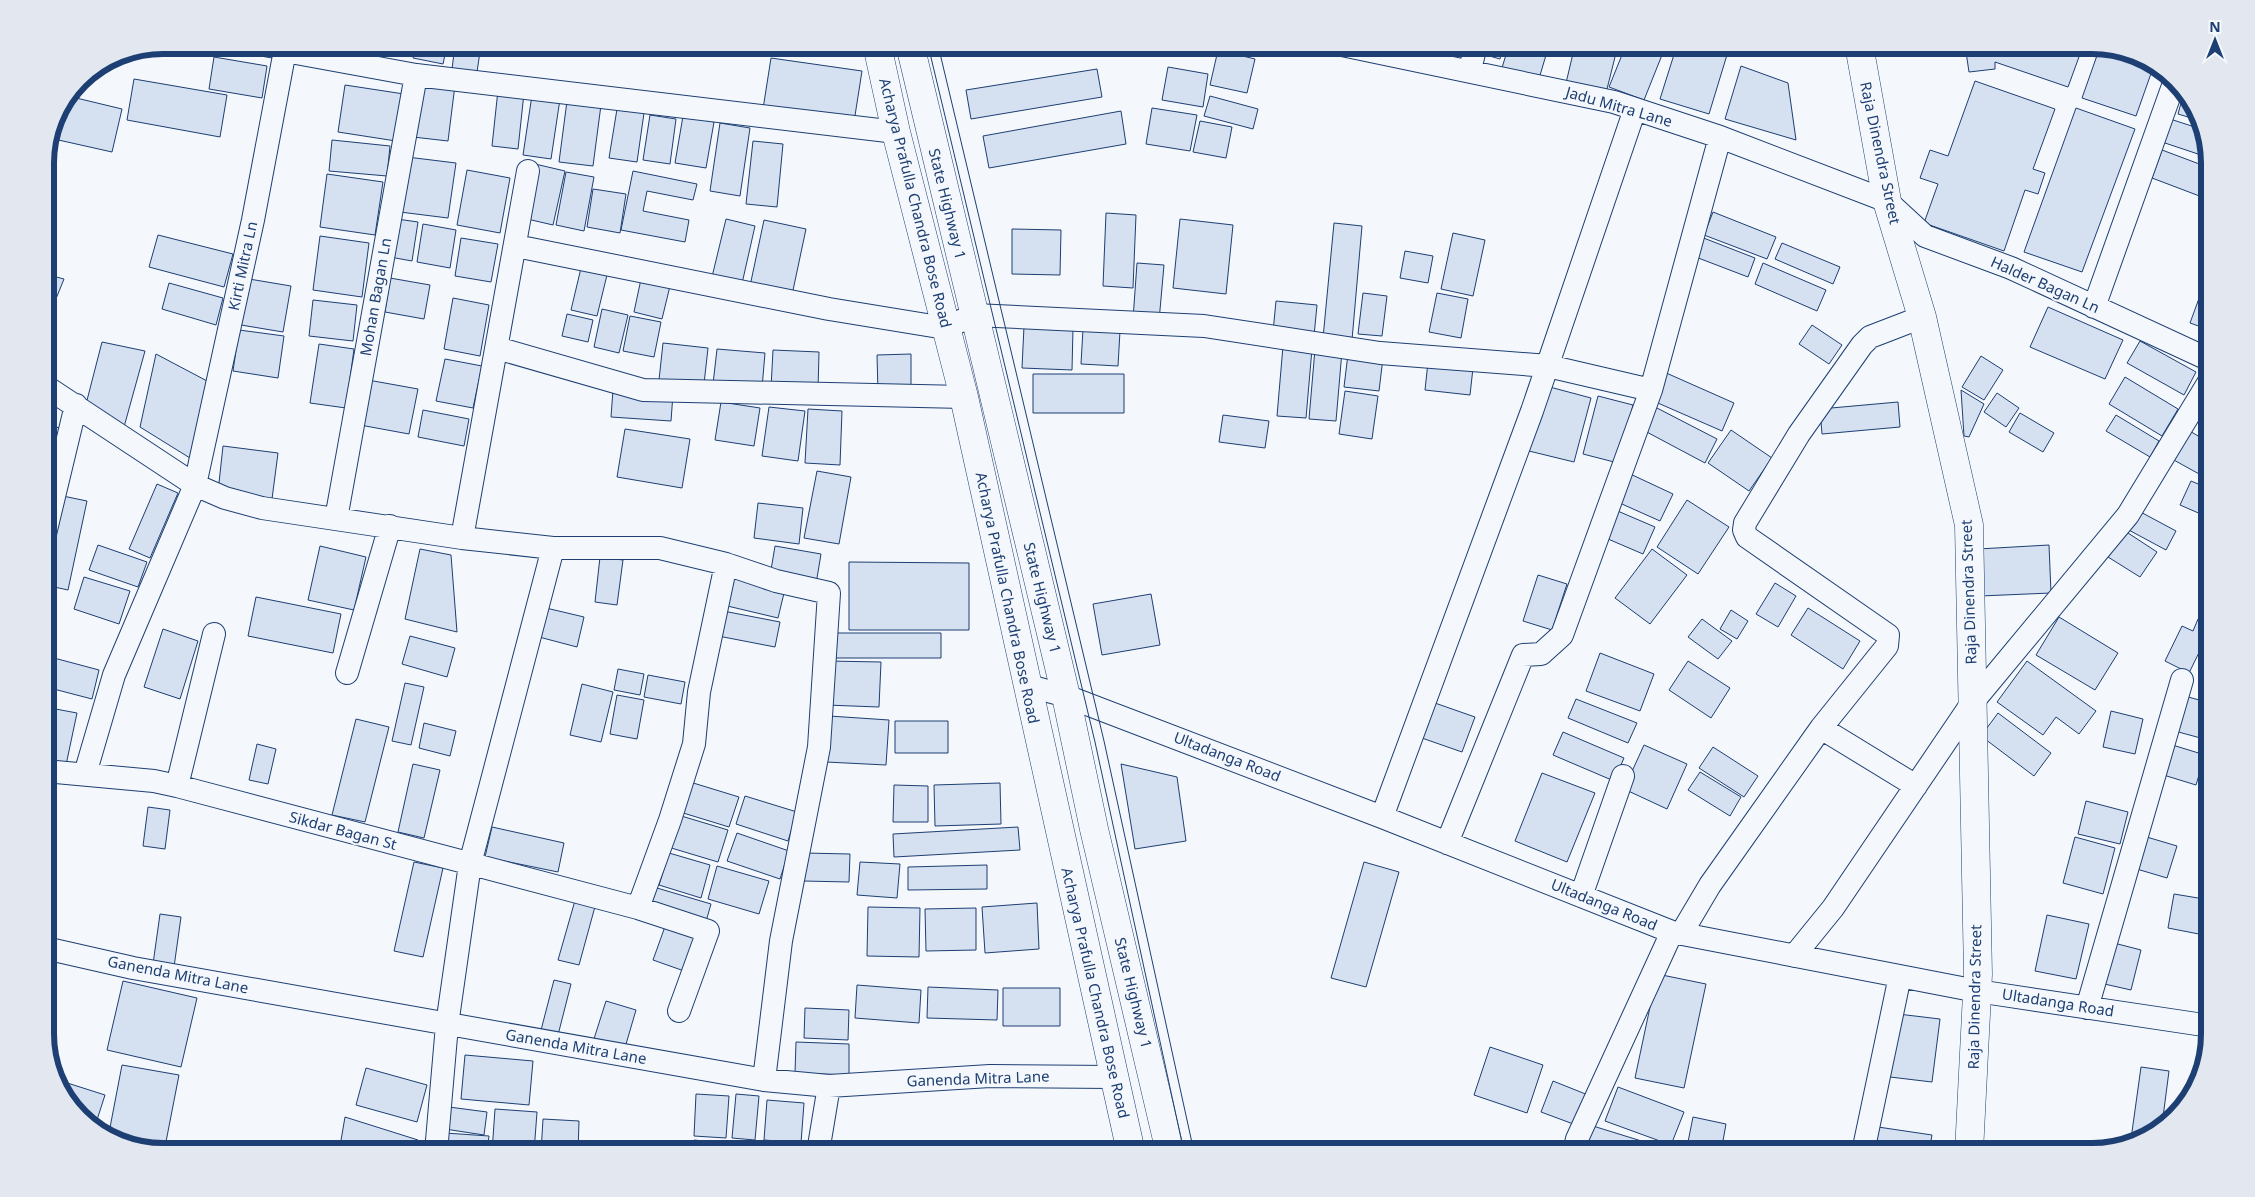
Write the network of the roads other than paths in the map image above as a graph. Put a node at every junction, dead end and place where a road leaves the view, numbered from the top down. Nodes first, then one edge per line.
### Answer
1 (285, 54) edge
2 (315, 54) edge
3 (879, 54) edge
4 (912, 54) edge
5 (1388, 54) edge
6 (1474, 54) edge
7 (1860, 54) edge
8 (1470, 70) junction
9 (416, 75) junction
10 (2172, 89) edge
11 (1636, 109) junction
12 (896, 132) junction
13 (1720, 137) junction
14 (528, 171) dead end
15 (1887, 201) junction
16 (516, 246) junction
17 (2094, 307) junction
18 (974, 315) junction
19 (1922, 317) junction
20 (945, 328) junction
21 (497, 348) junction
22 (2201, 356) edge
23 (1548, 366) junction
24 (1652, 390) junction
25 (54, 392) edge
26 (2201, 395) edge
27 (964, 397) junction
28 (76, 406) junction
29 (195, 485) junction
30 (54, 497) edge
31 (336, 519) junction
32 (390, 526) junction
33 (462, 538) junction
34 (552, 548) junction
35 (726, 564) junction
36 (214, 634) dead end
37 (347, 673) dead end
38 (2182, 680) dead end
39 (1026, 685) junction
40 (1066, 696) junction
41 (1972, 703) junction
42 (1820, 728) junction
43 (54, 772) edge
44 (85, 774) junction
45 (1623, 776) dead end
46 (177, 786) junction
47 (1916, 786) junction
48 (1382, 817) junction
49 (1447, 843) junction
50 (470, 864) junction
51 (1581, 896) junction
52 (638, 908) junction
53 (1677, 933) junction
54 (54, 950) edge
55 (1794, 956) junction
56 (1900, 976) junction
57 (1977, 991) junction
58 (2087, 1008) junction
59 (679, 1011) dead end
60 (447, 1025) junction
61 (2201, 1025) edge
62 (1114, 1077) junction
63 (764, 1080) junction
64 (829, 1086) junction
65 (437, 1143) edge
66 (820, 1143) edge
67 (1128, 1143) edge
68 (1168, 1143) edge
69 (1577, 1143) edge
70 (1865, 1143) edge
71 (1969, 1143) edge

1 - 29 street, Kirti Mitra Ln
2 - 9 street
3 - 12 main road, Acharya Prafulla Chandra Bose Road
4 - 18 main road, State Highway 1
5 - 8 street, Jadu Mitra Lane
6 - 8 street
7 - 15 main road, Raja Dinendra Street
8 - 11 street, Jadu Mitra Lane
9 - 12 street
9 - 31 street, Mohan Bagan Ln
10 - 17 street
11 - 13 street, Jadu Mitra Lane
11 - 23 street
12 - 20 main road, Acharya Prafulla Chandra Bose Road
13 - 15 street, Jadu Mitra Lane
13 - 24 street
14 - 16 street
15 - 17 street, Halder Bagan Ln
15 - 19 main road, Raja Dinendra Street
16 - 20 street
16 - 21 street
17 - 22 street, Halder Bagan Ln
18 - 20 street
18 - 23 street
18 - 40 main road, State Highway 1
19 - 41 main road, Raja Dinendra Street
19 - 42 street
20 - 27 main road, Acharya Prafulla Chandra Bose Road
21 - 27 street
21 - 33 street
23 - 24 street
23 - 48 street
24 - 49 street
25 - 28 street
26 - 41 street
27 - 39 main road, Acharya Prafulla Chandra Bose Road
28 - 29 street
28 - 30 street
29 - 31 street
29 - 44 street, Kirti Mitra Ln
31 - 32 street
32 - 33 street
32 - 37 street
33 - 34 street
34 - 35 street
34 - 50 street
35 - 52 street
35 - 63 street
36 - 46 street
38 - 58 street
39 - 40 street, Ultadanga Road
39 - 62 main road, Acharya Prafulla Chandra Bose Road
40 - 48 street, Ultadanga Road
40 - 68 main road, State Highway 1
41 - 47 street
41 - 57 main road, Raja Dinendra Street
42 - 47 street
42 - 53 street
43 - 44 street, Sikdar Bagan St
44 - 46 street, Sikdar Bagan St
45 - 51 street
46 - 50 street, Sikdar Bagan St
47 - 55 street
48 - 49 street, Ultadanga Road
49 - 51 street, Ultadanga Road
50 - 52 street, Sikdar Bagan St
50 - 60 street
51 - 53 street, Ultadanga Road
52 - 59 street, Sikdar Bagan St
53 - 55 street, Ultadanga Road
53 - 69 street
54 - 60 street, Ganenda Mitra Lane
55 - 56 street, Ultadanga Road
56 - 57 street, Ultadanga Road
56 - 70 street
57 - 58 street, Ultadanga Road
57 - 71 main road, Raja Dinendra Street
58 - 61 street, Ultadanga Road
60 - 63 street, Ganenda Mitra Lane
60 - 65 street
62 - 64 street, Ganenda Mitra Lane
62 - 67 main road, Acharya Prafulla Chandra Bose Road
63 - 64 street, Ganenda Mitra Lane
64 - 66 street

